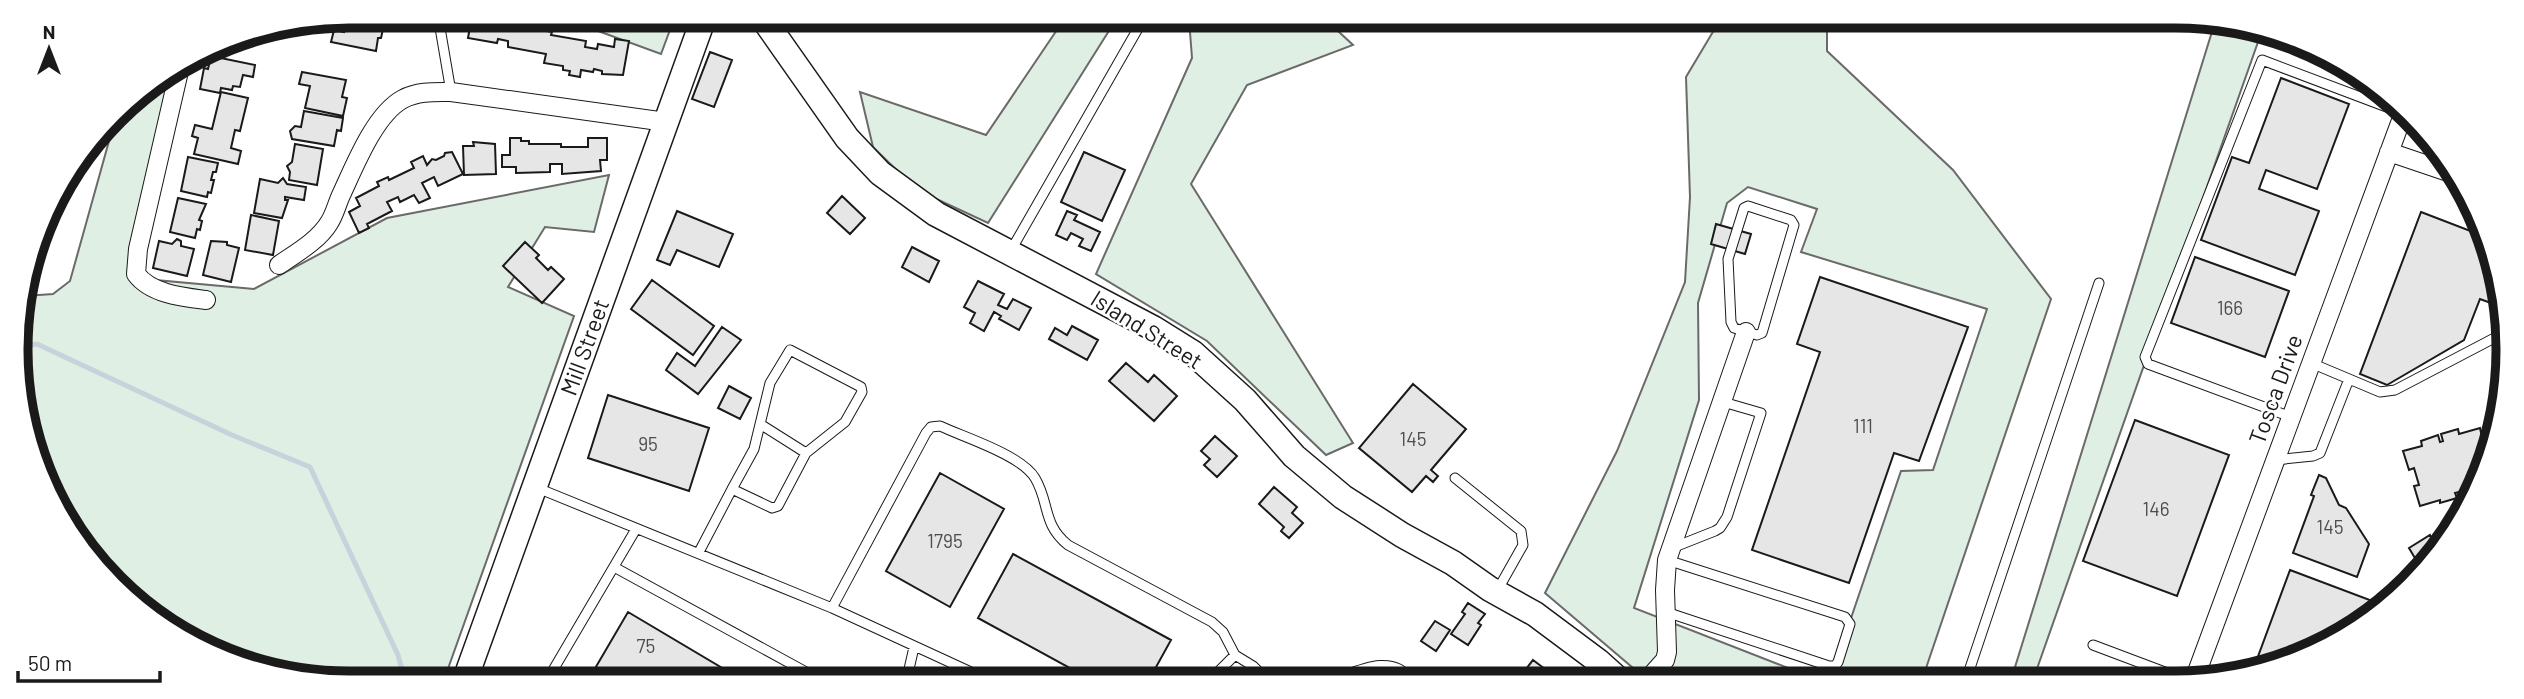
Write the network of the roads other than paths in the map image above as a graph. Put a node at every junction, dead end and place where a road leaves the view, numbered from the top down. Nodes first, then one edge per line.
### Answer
1 (440, 28) edge
2 (700, 28) edge
3 (770, 28) edge
4 (1138, 28) edge
5 (177, 78) edge
6 (451, 92) junction
7 (2385, 107) edge
8 (2399, 119) edge
9 (666, 122) junction
10 (2389, 152) junction
11 (2441, 170) edge
12 (1009, 254) junction
13 (279, 265) dead end
14 (2099, 284) dead end
15 (206, 300) dead end
16 (1746, 332) junction
17 (2495, 337) edge
18 (2311, 363) junction
19 (2349, 379) junction
20 (1723, 402) junction
21 (2291, 416) junction
22 (760, 424) junction
23 (806, 453) junction
24 (2275, 460) junction
25 (1455, 478) dead end
26 (534, 486) junction
27 (732, 489) junction
28 (636, 529) junction
29 (699, 552) junction
30 (1669, 554) junction
31 (614, 568) junction
32 (1497, 593) junction
33 (832, 608) junction
34 (1666, 612) junction
35 (2093, 646) dead end
36 (914, 647) junction
37 (1235, 655) junction
38 (2198, 670) edge
39 (468, 671) edge
40 (553, 671) edge
41 (804, 671) edge
42 (908, 671) edge
43 (968, 671) edge
44 (1219, 671) edge
45 (1258, 671) edge
46 (1358, 671) edge
47 (1401, 671) edge
48 (1609, 671) edge
49 (1655, 671) edge
50 (1969, 671) edge
51 (2161, 671) edge

1 - 6 lane
2 - 9 street, Mill Street
3 - 12 street, Island Street
4 - 12 lane
5 - 15 street
6 - 9 street
6 - 13 street
7 - 21 lane
8 - 10 street, Tosca Drive
9 - 26 street, Mill Street
10 - 11 street
10 - 18 street, Tosca Drive
12 - 32 street, Island Street
14 - 50 lane
16 - 16 lane
16 - 20 street
17 - 19 lane
18 - 19 lane
18 - 21 street, Tosca Drive
19 - 24 lane
20 - 30 street
20 - 30 lane
21 - 24 street, Tosca Drive
22 - 23 lane
22 - 23 lane
22 - 27 lane
23 - 27 lane
24 - 38 street, Tosca Drive
25 - 32 lane
26 - 28 lane
26 - 39 street, Mill Street
27 - 29 lane
28 - 29 lane
28 - 31 lane
29 - 33 lane
30 - 34 street
30 - 34 lane
31 - 40 lane
31 - 41 lane
32 - 48 street, Island Street
33 - 36 lane
33 - 37 lane
34 - 49 street
35 - 51 lane
36 - 42 lane
36 - 43 lane
37 - 44 lane
37 - 45 lane
46 - 47 lane

